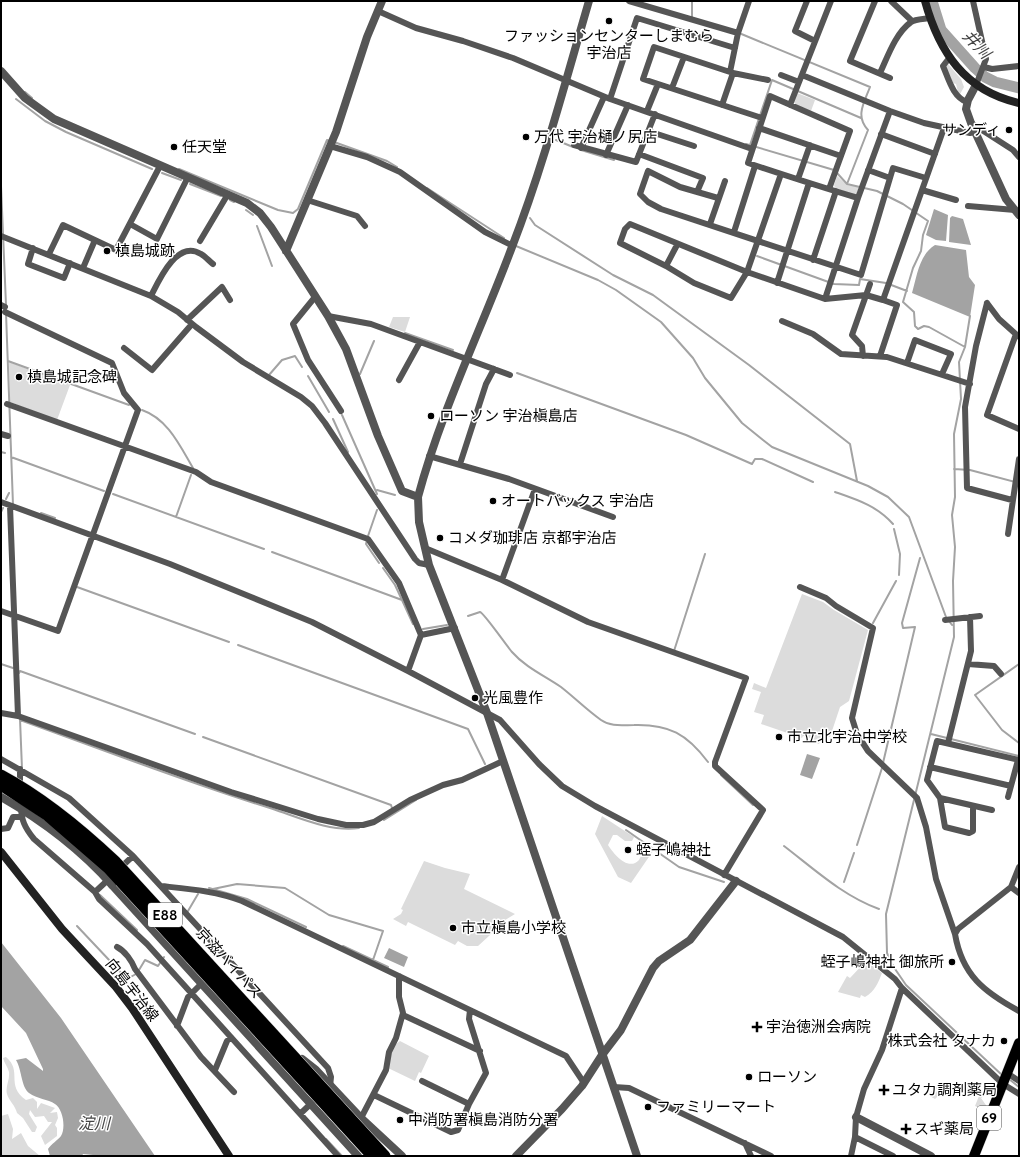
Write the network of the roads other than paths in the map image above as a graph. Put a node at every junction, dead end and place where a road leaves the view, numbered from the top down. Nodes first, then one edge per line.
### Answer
1 (382, 1) edge
2 (589, 1) edge
3 (629, 1) edge
4 (749, 1) edge
5 (808, 1) edge
6 (831, 1) edge
7 (875, 1) edge
8 (891, 1) edge
9 (925, 1) edge
10 (973, 1) edge
11 (378, 11) junction
12 (930, 18) junction
13 (694, 21) junction
14 (912, 21) junction
15 (738, 33) junction
16 (692, 35) junction
17 (815, 41) junction
18 (735, 48) junction
19 (684, 57) junction
20 (950, 57) junction
21 (1019, 66) edge
22 (984, 68) junction
23 (1, 71) edge
24 (731, 72) junction
25 (880, 74) junction
26 (781, 75) dead end
27 (802, 75) junction
28 (890, 78) dead end
29 (768, 80) dead end
30 (565, 81) junction
31 (799, 82) junction
32 (978, 82) junction
33 (658, 84) junction
34 (672, 88) junction
35 (607, 98) junction
36 (968, 102) junction
37 (1019, 103) edge
38 (628, 105) junction
39 (722, 105) junction
40 (790, 105) junction
41 (890, 111) junction
42 (647, 112) junction
43 (655, 114) junction
44 (762, 118) junction
45 (971, 123) junction
46 (759, 128) junction
47 (944, 128) junction
48 (648, 131) junction
49 (974, 132) junction
50 (881, 134) junction
51 (330, 146) junction
52 (574, 146) dead end
53 (694, 146) dead end
54 (810, 146) junction
55 (582, 148) junction
56 (752, 149) junction
57 (639, 154) junction
58 (935, 154) junction
59 (606, 155) junction
60 (841, 156) junction
61 (1019, 157) edge
62 (160, 166) junction
63 (755, 166) junction
64 (868, 170) junction
65 (781, 174) junction
66 (188, 177) junction
67 (890, 178) junction
68 (926, 178) junction
69 (798, 179) junction
70 (725, 181) dead end
71 (809, 183) junction
72 (829, 189) junction
73 (922, 190) junction
74 (836, 191) junction
75 (697, 192) junction
76 (228, 194) junction
77 (718, 198) junction
78 (858, 198) junction
79 (307, 200) junction
80 (956, 200) dead end
81 (968, 206) dead end
82 (1017, 213) edge
83 (130, 224) junction
84 (710, 224) junction
85 (364, 226) dead end
86 (734, 232) junction
87 (1, 236) edge
88 (95, 240) junction
89 (200, 241) dead end
90 (758, 241) junction
91 (677, 245) junction
92 (513, 246) junction
93 (33, 248) junction
94 (286, 251) junction
95 (788, 251) junction
96 (49, 254) junction
97 (812, 260) junction
98 (70, 263) junction
99 (213, 264) dead end
100 (666, 266) junction
101 (83, 268) junction
102 (836, 268) junction
103 (747, 272) junction
104 (777, 283) junction
105 (870, 284) dead end
106 (866, 295) junction
107 (151, 296) junction
108 (314, 296) junction
109 (825, 299) junction
110 (230, 300) dead end
111 (883, 300) junction
112 (4, 308) edge
113 (328, 316) junction
114 (782, 321) dead end
115 (190, 322) junction
116 (1017, 336) edge
117 (420, 342) junction
118 (124, 348) dead end
119 (863, 356) junction
120 (880, 356) junction
121 (468, 359) junction
122 (907, 363) junction
123 (494, 369) junction
124 (942, 374) junction
125 (510, 375) dead end
126 (399, 380) dead end
127 (970, 384) junction
128 (7, 404) dead end
129 (340, 411) dead end
130 (1019, 429) edge
131 (1, 434) edge
132 (8, 436) dead end
133 (125, 446) junction
134 (429, 456) junction
135 (1019, 459) edge
136 (460, 464) junction
137 (535, 489) junction
138 (418, 497) junction
139 (1012, 500) junction
140 (1, 502) edge
141 (10, 506) junction
142 (613, 517) dead end
143 (1008, 534) dead end
144 (93, 535) junction
145 (425, 548) junction
146 (430, 565) junction
147 (502, 580) junction
148 (800, 587) dead end
149 (1, 611) edge
150 (15, 616) junction
151 (980, 616) dead end
152 (970, 617) junction
153 (945, 620) dead end
154 (455, 628) junction
155 (421, 635) junction
156 (968, 664) junction
157 (408, 671) junction
158 (1001, 674) dead end
159 (1, 713) edge
160 (487, 713) junction
161 (18, 716) junction
162 (948, 743) junction
163 (1, 759) edge
164 (1019, 760) edge
165 (503, 761) junction
166 (930, 767) junction
167 (20, 769) junction
168 (1, 775) edge
169 (1, 785) edge
170 (1011, 786) junction
171 (1, 797) edge
172 (1008, 797) dead end
173 (940, 798) junction
174 (973, 806) junction
175 (992, 810) dead end
176 (21, 817) junction
177 (1, 829) edge
178 (1, 852) edge
179 (133, 856) junction
180 (1019, 867) edge
181 (724, 875) junction
182 (736, 881) junction
183 (162, 886) junction
184 (1010, 887) junction
185 (95, 892) junction
186 (1019, 893) edge
187 (955, 934) junction
188 (117, 947) dead end
189 (399, 976) junction
190 (204, 985) junction
191 (902, 988) junction
192 (191, 993) junction
193 (470, 1010) junction
194 (1019, 1011) edge
195 (403, 1015) junction
196 (177, 1026) junction
197 (231, 1037) junction
198 (1019, 1043) edge
199 (480, 1051) junction
200 (602, 1055) junction
201 (215, 1070) junction
202 (1005, 1078) junction
203 (422, 1081) dead end
204 (1019, 1081) edge
205 (584, 1084) junction
206 (331, 1086) junction
207 (614, 1087) junction
208 (234, 1092) dead end
209 (1019, 1094) edge
210 (374, 1095) junction
211 (469, 1104) junction
212 (304, 1110) junction
213 (856, 1117) junction
214 (360, 1118) junction
215 (855, 1137) junction
216 (745, 1143) junction
217 (229, 1156) edge
218 (338, 1156) edge
219 (358, 1156) edge
220 (372, 1156) edge
221 (385, 1156) edge
222 (402, 1156) edge
223 (516, 1156) edge
224 (637, 1156) edge
225 (751, 1156) edge
226 (771, 1156) edge
227 (851, 1156) edge
228 (893, 1156) edge
229 (931, 1156) edge
230 (974, 1156) edge

1 - 11 street
2 - 30 street
3 - 13 street
4 - 15 street
5 - 17 street
6 - 17 street
7 - 25 street
8 - 14 street
9 - 12 main road
10 - 22 street
11 - 30 street
11 - 51 street
12 - 14 street
12 - 20 main road
13 - 15 street
13 - 16 street
14 - 25 street
15 - 18 street
16 - 18 street
16 - 35 street
17 - 27 street
18 - 24 street
19 - 24 street
19 - 33 street
19 - 34 street
20 - 32 main road
20 - 36 street
21 - 22 street
22 - 32 street
23 - 62 street
24 - 29 street
24 - 39 street
25 - 28 street
26 - 31 street
27 - 31 street
27 - 41 street
30 - 35 street
30 - 92 street
31 - 40 street
32 - 36 street
32 - 37 main road
33 - 34 street
33 - 42 street
34 - 39 street
35 - 38 street
35 - 55 street
36 - 45 street
38 - 42 street
38 - 59 street
39 - 44 street
40 - 44 street
40 - 60 street
41 - 47 street
41 - 50 street
42 - 43 street
43 - 48 street
43 - 56 street
44 - 46 street
45 - 49 street
45 - 61 street
46 - 54 street
46 - 56 street
47 - 49 street
47 - 58 street
48 - 53 street
48 - 57 street
49 - 82 street
50 - 58 street
50 - 64 street
51 - 79 street
51 - 92 street
52 - 55 street
54 - 60 street
54 - 69 street
55 - 59 street
56 - 63 street
57 - 59 street
57 - 75 street
58 - 68 street
60 - 72 street
62 - 66 street
62 - 83 street
63 - 65 street
63 - 86 street
64 - 67 street
64 - 78 street
65 - 69 street
65 - 90 street
66 - 76 street
66 - 83 street
67 - 68 street
67 - 102 street
68 - 73 street
69 - 71 street
70 - 77 street
71 - 72 street
71 - 95 street
72 - 74 street
73 - 80 street
73 - 111 street
74 - 78 street
74 - 97 street
75 - 77 street
75 - 84 street
76 - 89 street
76 - 94 street
77 - 84 street
78 - 102 street
79 - 85 street
79 - 94 street
81 - 82 street
83 - 88 street
84 - 86 street
86 - 90 street
87 - 93 street
88 - 96 street
88 - 101 street
90 - 95 street
90 - 103 street
91 - 100 street
91 - 100 street
91 - 103 street
92 - 121 street
93 - 96 street
93 - 98 street
94 - 108 street
95 - 97 street
95 - 104 street
96 - 98 street
97 - 102 street
98 - 101 street
99 - 107 street
100 - 103 street
101 - 107 street
102 - 109 street
103 - 104 street
104 - 109 street
105 - 106 street
106 - 109 street
106 - 111 street
106 - 119 street
107 - 115 street
108 - 113 street
108 - 129 street
110 - 115 street
111 - 120 street
112 - 133 street
113 - 117 street
113 - 138 street
114 - 119 street
115 - 118 street
115 - 146 street
116 - 127 street
116 - 130 street
117 - 121 street
117 - 126 street
119 - 120 street
120 - 122 street
121 - 123 street
121 - 134 street
122 - 124 street
122 - 124 street
123 - 125 street
123 - 136 street
124 - 127 street
127 - 139 street
128 - 133 street
131 - 132 street
133 - 144 street
133 - 155 street
134 - 136 street
134 - 138 street
135 - 139 street
136 - 137 street
137 - 142 street
137 - 147 street
138 - 145 street
139 - 143 street
140 - 141 street
141 - 144 street
141 - 150 street
144 - 150 street
144 - 157 street
145 - 146 street
145 - 147 street
146 - 154 street
147 - 181 street
148 - 187 street
149 - 150 street
150 - 161 street
151 - 152 street
152 - 153 street
152 - 156 street
154 - 155 street
154 - 160 street
155 - 157 street
156 - 158 street
156 - 162 street
157 - 160 street
159 - 161 street
160 - 165 street
160 - 181 street
161 - 165 street
162 - 164 street
162 - 166 street
163 - 167 street
164 - 170 street
165 - 200 street
166 - 170 street
166 - 173 street
167 - 176 street
167 - 179 street
168 - 221 highway, 京滋バイパス / E88, bridge
169 - 220 highway, 京滋バイパス / E88, bridge
170 - 172 street
171 - 190 street, bridge
173 - 174 street
173 - 174 street
174 - 175 street
176 - 177 street
176 - 185 street
178 - 217 main road, 向島宇治線
179 - 183 street
179 - 185 street
180 - 184 street
181 - 182 street
182 - 191 street
182 - 200 street
183 - 189 street
183 - 206 street
184 - 186 street
184 - 187 street
185 - 192 street
187 - 194 street
188 - 196 street
189 - 193 street
189 - 195 street
190 - 192 street
190 - 206 street
190 - 212 street
191 - 202 street
191 - 213 street
192 - 196 street
192 - 197 street
193 - 199 street
193 - 205 street
195 - 199 street
195 - 210 street
196 - 201 street
197 - 201 street
197 - 212 street
198 - 202 main road, 69
199 - 211 street
200 - 205 street
200 - 207 street
201 - 208 street
202 - 204 street
202 - 209 street
202 - 230 main road, 69
203 - 211 street
205 - 223 street
206 - 212 street
206 - 214 street
207 - 216 street
207 - 224 street
210 - 211 street
210 - 214 street
212 - 218 street
212 - 219 street
213 - 215 street
213 - 229 street
214 - 222 street
215 - 227 street
215 - 228 street
216 - 225 street
216 - 226 street

